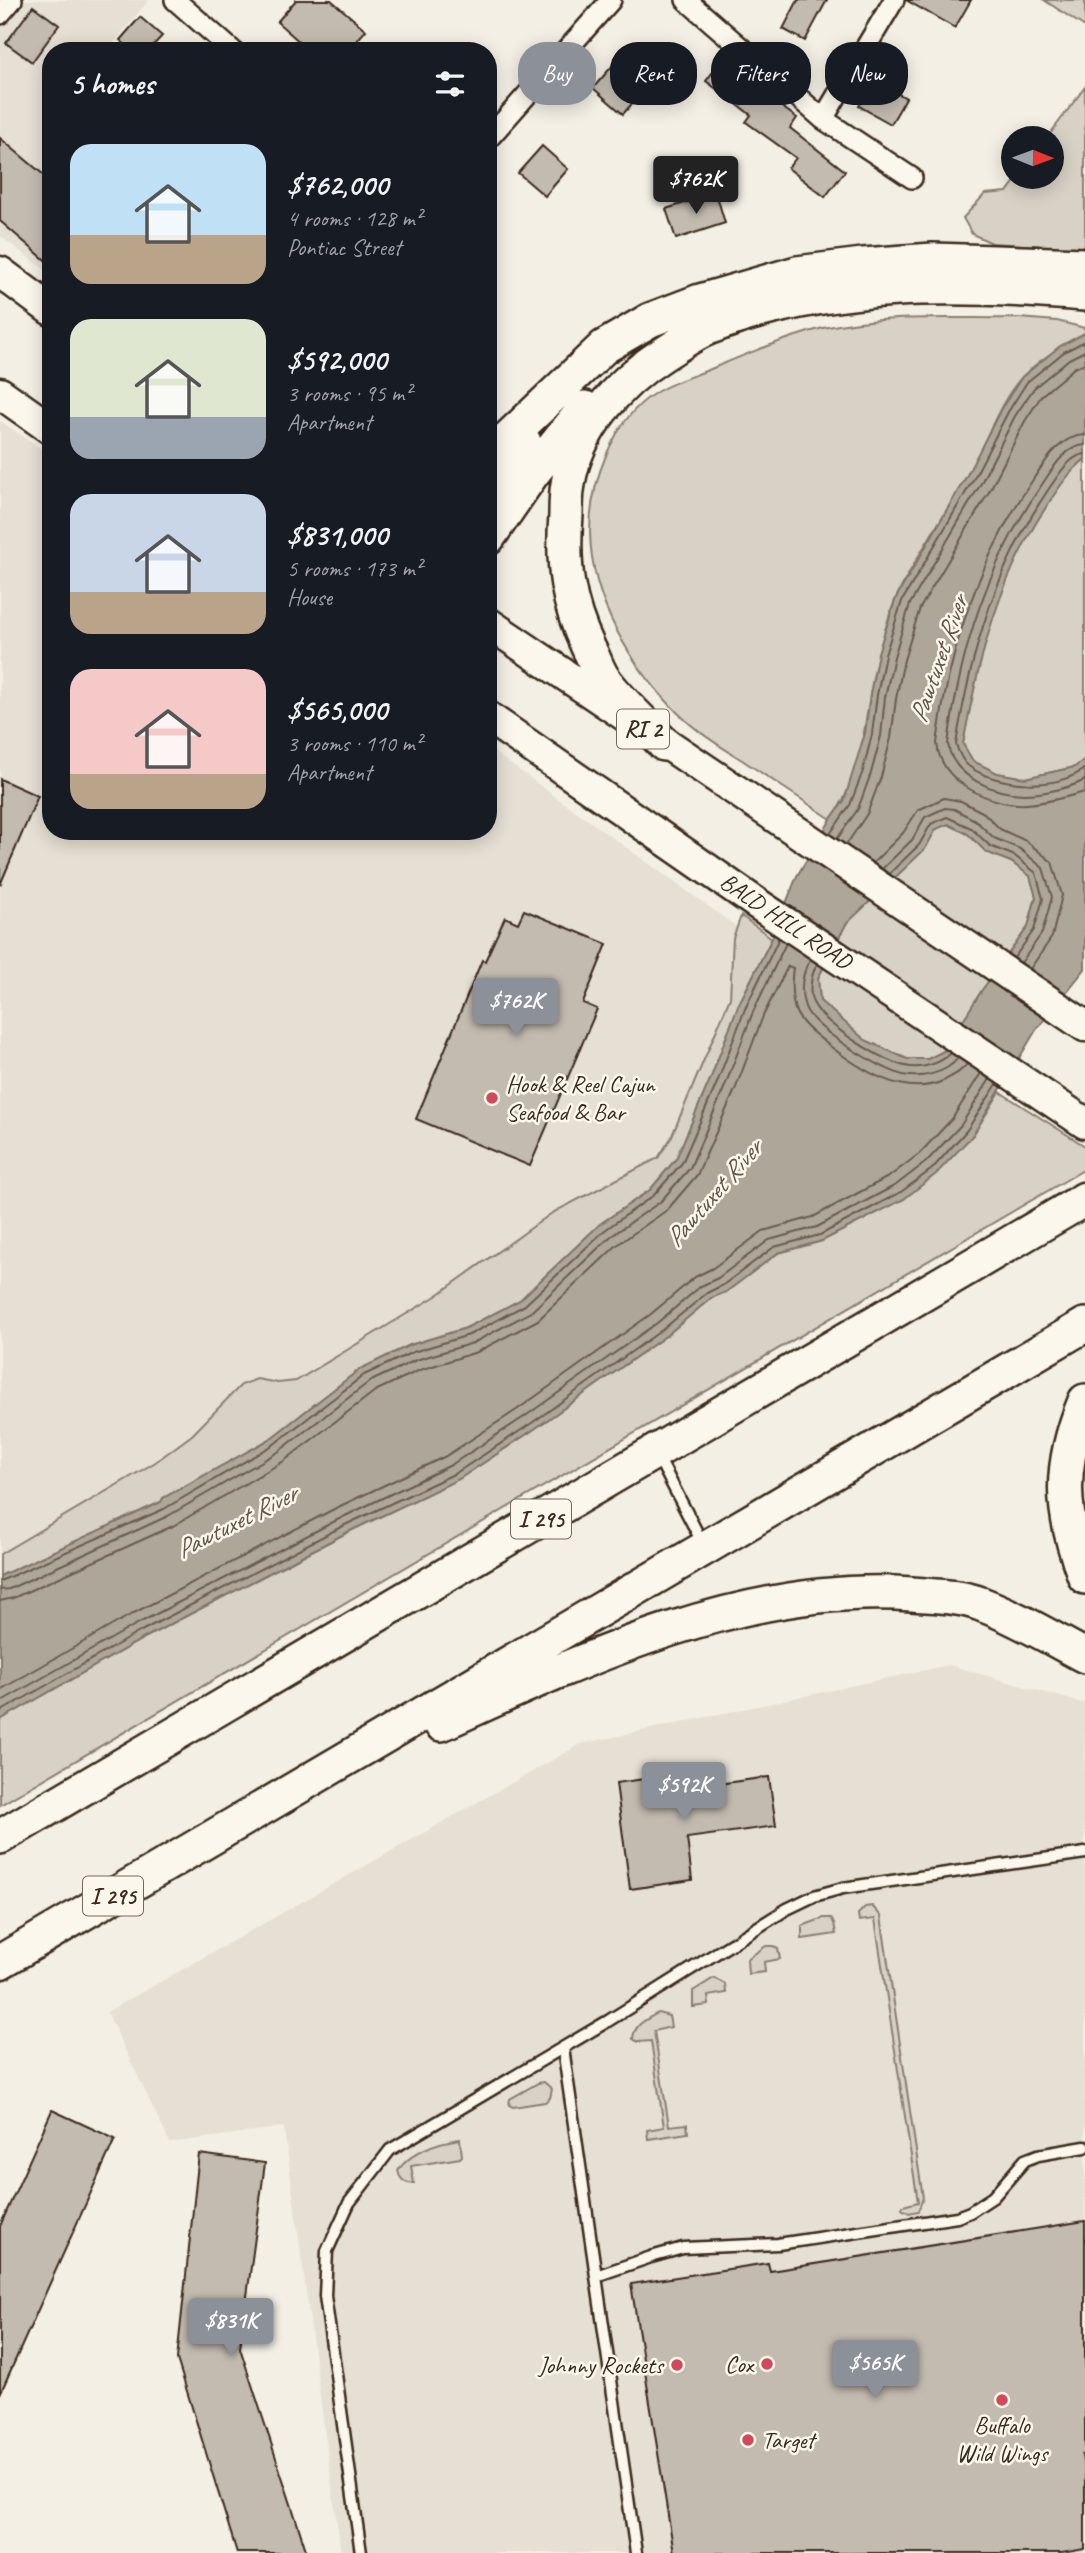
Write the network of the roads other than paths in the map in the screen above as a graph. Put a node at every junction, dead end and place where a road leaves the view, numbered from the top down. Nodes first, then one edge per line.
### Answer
1 (12, 0) edge
2 (175, 0) edge
3 (611, 0) edge
4 (686, 0) edge
5 (894, 0) edge
6 (0, 13) edge
7 (223, 42) edge
8 (823, 119) junction
9 (497, 129) edge
10 (912, 178) dead end
11 (1085, 265) edge
12 (0, 272) edge
13 (1085, 294) edge
14 (42, 303) edge
15 (642, 368) junction
16 (566, 383) junction
17 (0, 393) edge
18 (42, 423) edge
19 (497, 448) edge
20 (497, 480) edge
21 (497, 525) edge
22 (497, 630) edge
23 (497, 723) edge
24 (664, 744) junction
25 (1085, 1026) edge
26 (1075, 1116) edge
27 (1083, 1200) edge
28 (1085, 1325) edge
29 (1085, 1401) edge
30 (655, 1451) junction
31 (705, 1548) junction
32 (1085, 1577) edge
33 (1085, 1656) edge
34 (225, 1830) junction
35 (0, 1838) edge
36 (1085, 1853) edge
37 (0, 1962) edge
38 (564, 2048) junction
39 (1085, 2147) edge
40 (596, 2276) junction
41 (361, 2553) edge
42 (636, 2553) edge

1 - 6 street
2 - 7 street
3 - 9 street
4 - 8 street
5 - 8 street
8 - 10 street
11 - 16 highway
12 - 14 main road
13 - 15 highway
15 - 21 highway
15 - 24 highway
16 - 19 highway
16 - 20 highway
17 - 18 main road
22 - 24 main road, RI 2
23 - 26 main road, BALD HILL ROAD
24 - 25 main road, RI 2
27 - 30 highway, I 295
28 - 31 highway, I 295
29 - 32 highway
30 - 31 lane
30 - 35 highway, I 295
31 - 34 highway, I 295
33 - 34 highway
34 - 37 highway, I 295
36 - 38 lane
38 - 40 lane
38 - 41 lane
39 - 40 lane
40 - 42 lane

